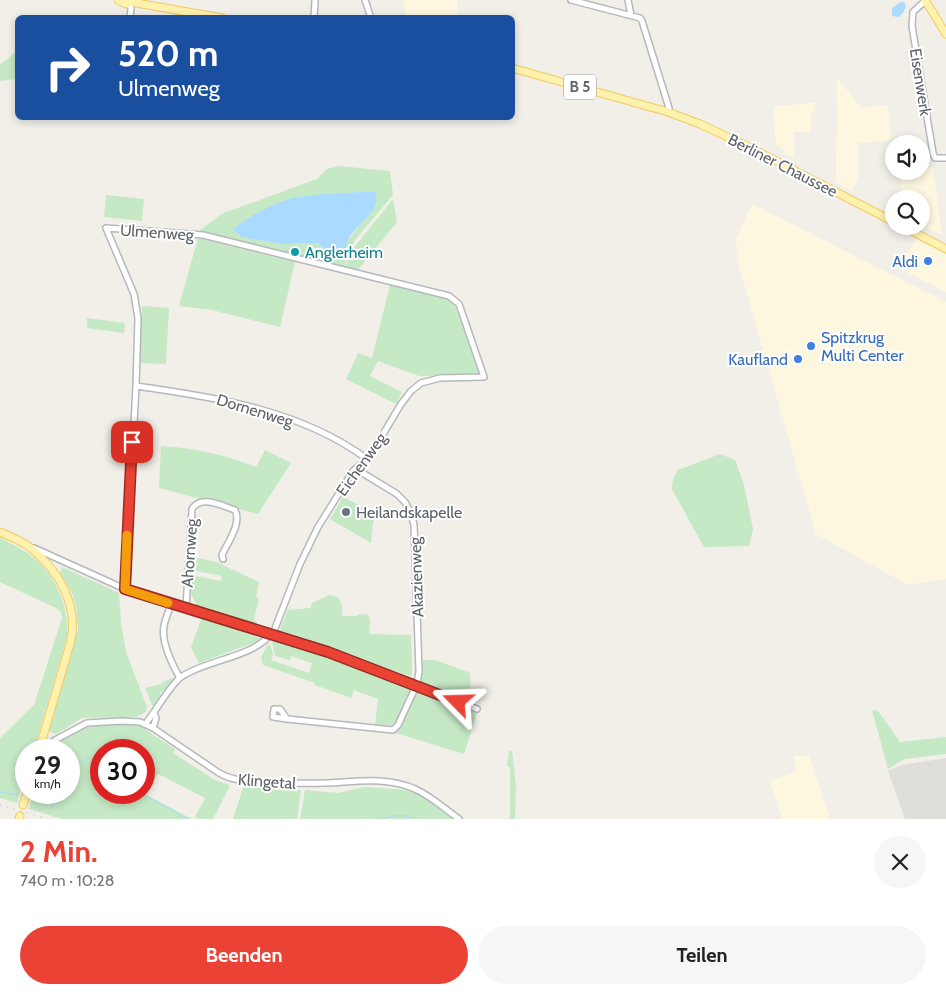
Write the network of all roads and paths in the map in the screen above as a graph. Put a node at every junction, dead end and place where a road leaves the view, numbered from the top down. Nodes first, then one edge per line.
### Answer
1 (118, 0) edge
2 (144, 0) edge
3 (315, 0) edge
4 (365, 0) edge
5 (572, 0) edge
6 (628, 0) edge
7 (925, 0) edge
8 (131, 2) edge
9 (162, 6) junction
10 (130, 15) edge
11 (207, 15) edge
12 (314, 15) edge
13 (370, 15) edge
14 (631, 15) junction
15 (946, 34) edge
16 (515, 69) edge
17 (670, 111) junction
18 (946, 158) edge
19 (885, 213) edge
20 (885, 217) edge
21 (919, 235) edge
22 (927, 235) edge
23 (946, 245) edge
24 (946, 249) edge
25 (484, 377) joint
26 (136, 386) junction
27 (367, 459) junction
28 (356, 469) junction
29 (0, 532) edge
30 (26, 545) junction
31 (223, 559) dead end
32 (125, 589) junction
33 (171, 604) junction
34 (186, 608) junction
35 (271, 635) junction
36 (180, 678) junction
37 (417, 684) junction
38 (477, 709) dead end
39 (154, 713) junction
40 (287, 719) dead end
41 (146, 723) junction
42 (153, 728) junction
43 (43, 738) joint
44 (49, 739) edge
45 (57, 739) edge
46 (459, 819) edge

1 - 8 main road
2 - 9 main road
3 - 12 street
4 - 13 street
5 - 14 street
6 - 14 street
7 - 15 main road
7 - 18 street, Eisenwerk
8 - 9 main road
8 - 10 street
9 - 11 main road
14 - 17 street
16 - 17 main road, Berliner Chaussee / B 5
17 - 19 main road, Berliner Chaussee / B 5
17 - 20 main road, Berliner Chaussee / B 5
21 - 24 main road
22 - 23 main road
25 - 26 street, Ulmenweg
25 - 27 street, Eichenweg
26 - 27 street, Dornenweg
26 - 32 street, Ulmenweg
27 - 28 street, Eichenweg
28 - 35 street, Eichenweg
28 - 37 street, Akazienweg
29 - 30 main road
30 - 32 street
30 - 43 main road
31 - 34 street, Ahornweg
32 - 33 street
33 - 34 street
33 - 36 street
34 - 35 street
35 - 36 street
35 - 37 street
36 - 39 street
37 - 38 street
37 - 40 street
39 - 41 street
39 - 42 street
41 - 42 street, Klingetal
41 - 45 street, Klingetal
42 - 46 street, Klingetal
43 - 44 street

